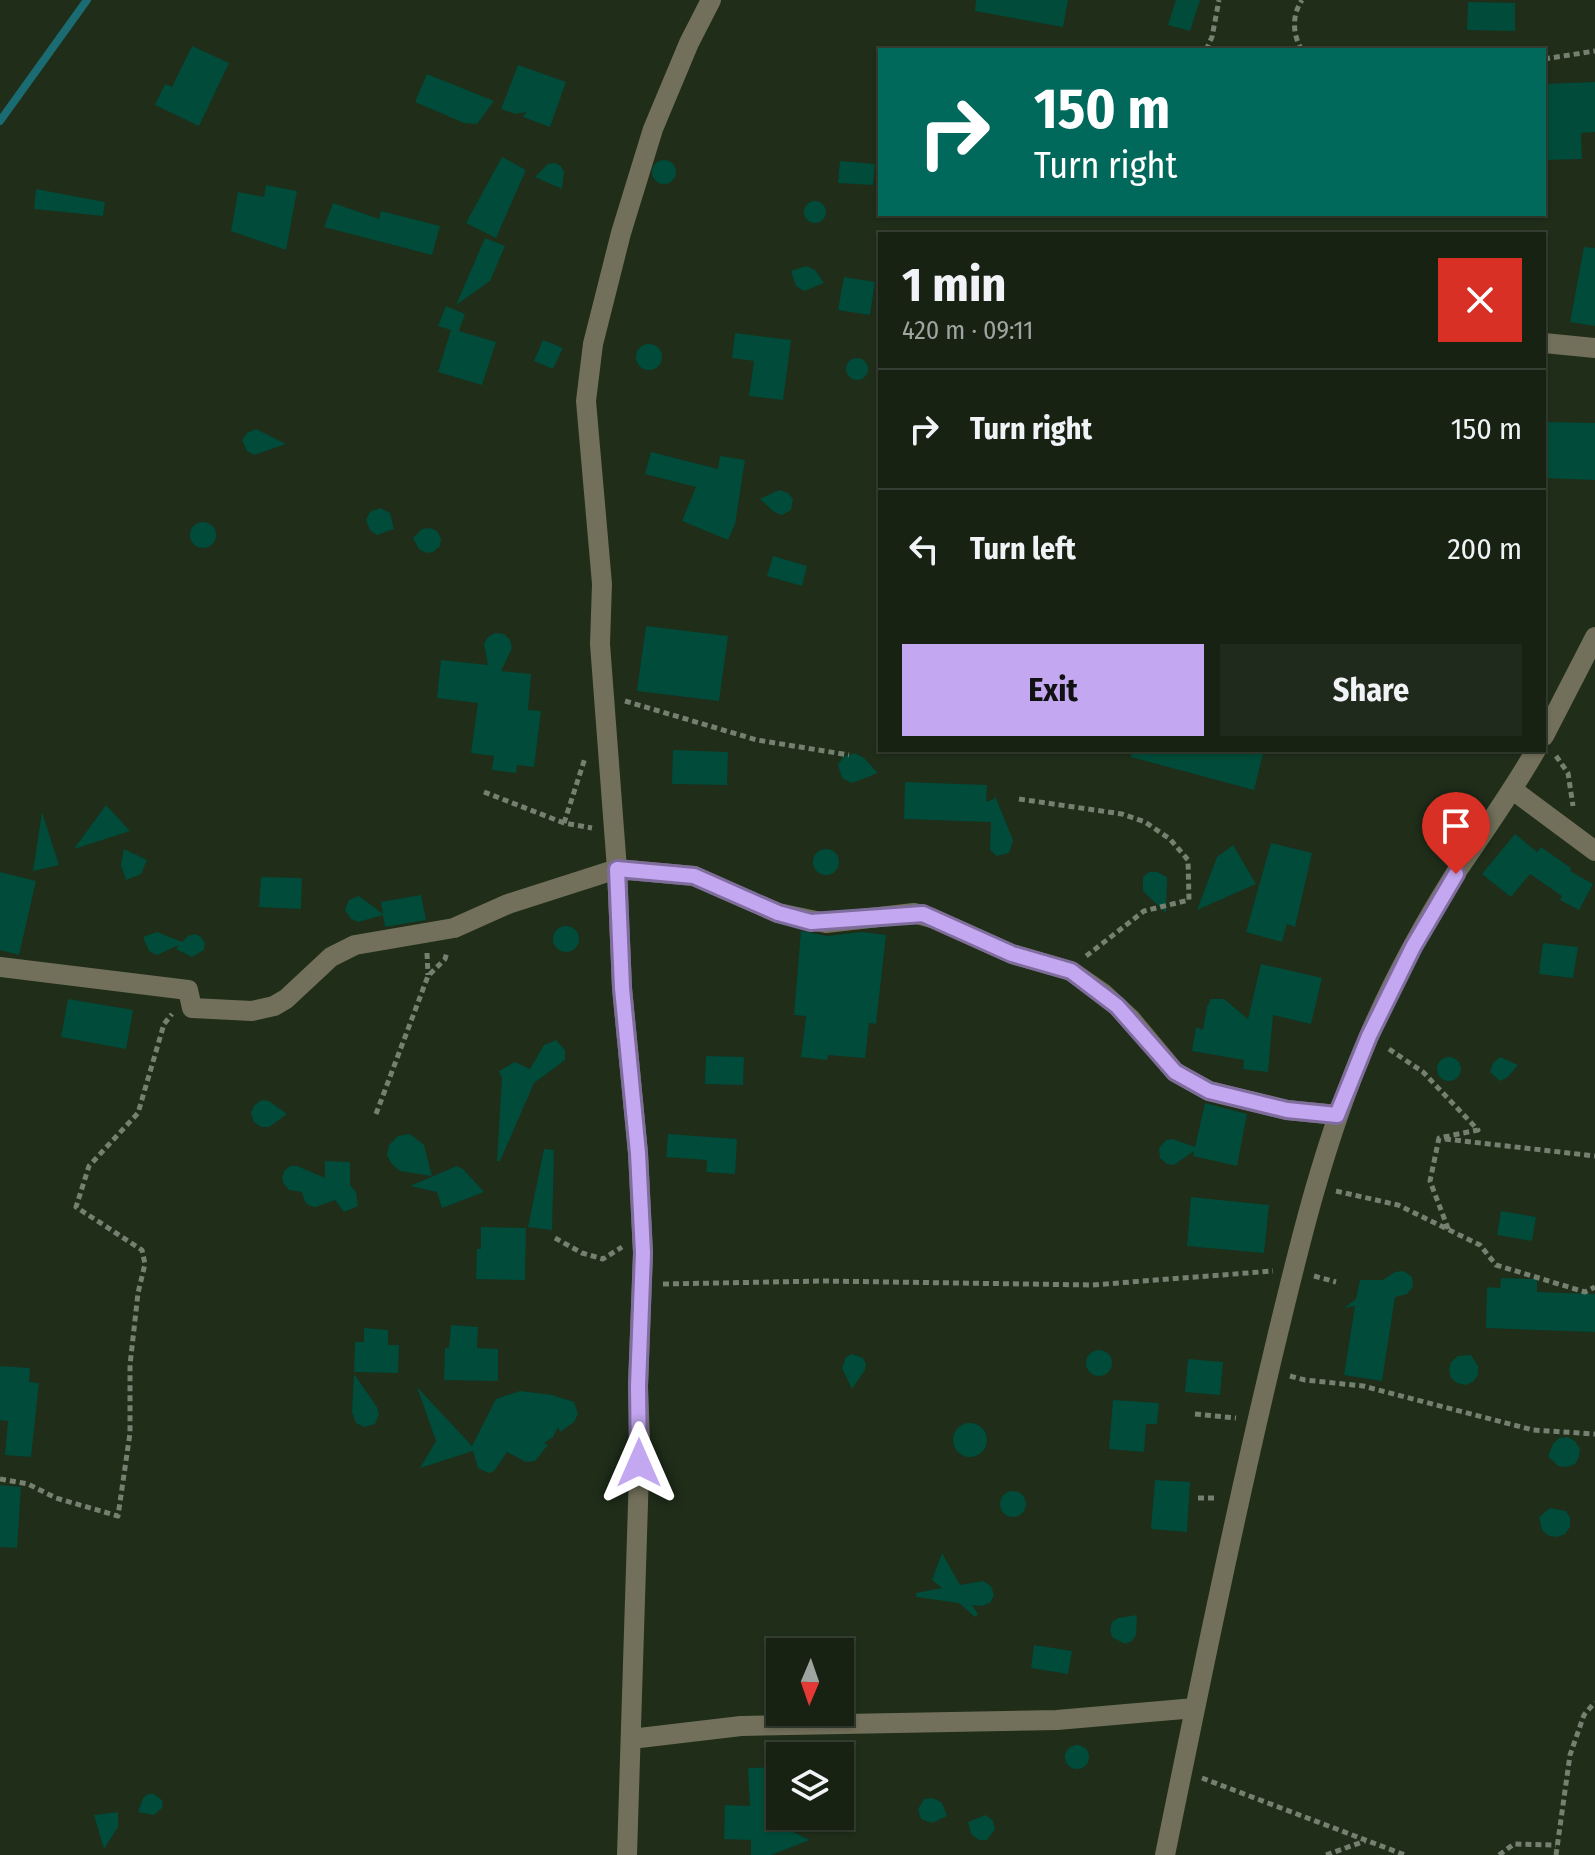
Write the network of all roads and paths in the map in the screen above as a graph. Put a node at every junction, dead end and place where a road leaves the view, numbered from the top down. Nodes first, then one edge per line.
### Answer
1 (711, 0) edge
2 (1219, 0) edge
3 (1302, 0) edge
4 (1207, 48) edge
5 (1301, 48) edge
6 (1595, 51) edge
7 (1546, 59) edge
8 (1546, 343) edge
9 (1595, 348) edge
10 (1595, 637) edge
11 (1546, 688) edge
12 (1564, 694) junction
13 (606, 695) junction
14 (1546, 741) edge
15 (1546, 748) edge
16 (587, 752) dead end
17 (1540, 752) edge
18 (849, 755) dead end
19 (1513, 790) junction
20 (484, 792) dead end
21 (1019, 799) dead end
22 (1580, 814) dead end
23 (564, 823) junction
24 (613, 825) junction
25 (1595, 851) edge
26 (617, 869) junction
27 (454, 928) junction
28 (0, 967) edge
29 (1071, 971) junction
30 (188, 990) junction
31 (1369, 1036) junction
32 (376, 1114) dead end
33 (1337, 1115) junction
34 (1439, 1138) junction
35 (1595, 1156) edge
36 (1316, 1186) junction
37 (1449, 1232) junction
38 (555, 1238) dead end
39 (626, 1244) dead end
40 (1293, 1269) junction
41 (1336, 1282) dead end
42 (643, 1284) junction
43 (1595, 1287) edge
44 (1270, 1370) junction
45 (1195, 1414) dead end
46 (1257, 1420) junction
47 (1595, 1434) edge
48 (0, 1479) edge
49 (1595, 1702) edge
50 (1195, 1708) junction
51 (631, 1739) junction
52 (1183, 1769) junction
53 (1366, 1840) junction
54 (1556, 1845) junction
55 (627, 1855) edge
56 (1165, 1855) edge
57 (1326, 1855) edge
58 (1405, 1855) edge
59 (1499, 1855) edge
60 (1556, 1855) edge

1 - 13 street
2 - 4 path
3 - 5 path
6 - 7 path
8 - 9 street
10 - 12 street
11 - 12 street
12 - 14 street
13 - 18 path
13 - 24 street
15 - 22 path
16 - 23 path
17 - 19 street
19 - 25 street
19 - 31 street
20 - 23 path
21 - 29 path
23 - 24 path
24 - 26 street
26 - 27 street
26 - 29 street
26 - 42 street
27 - 30 street
27 - 32 path
28 - 30 street
29 - 33 street
30 - 48 path
31 - 33 street
31 - 34 path
33 - 36 street
34 - 35 path
34 - 37 path
36 - 37 path
36 - 40 street
37 - 43 path
38 - 39 path
40 - 41 path
40 - 42 path
40 - 44 street
42 - 51 street
44 - 46 street
44 - 47 path
45 - 46 path
46 - 50 street
49 - 54 path
50 - 51 street
50 - 52 street
51 - 55 street
52 - 53 path
52 - 56 street
53 - 57 path
53 - 58 path
54 - 59 path
54 - 60 path

